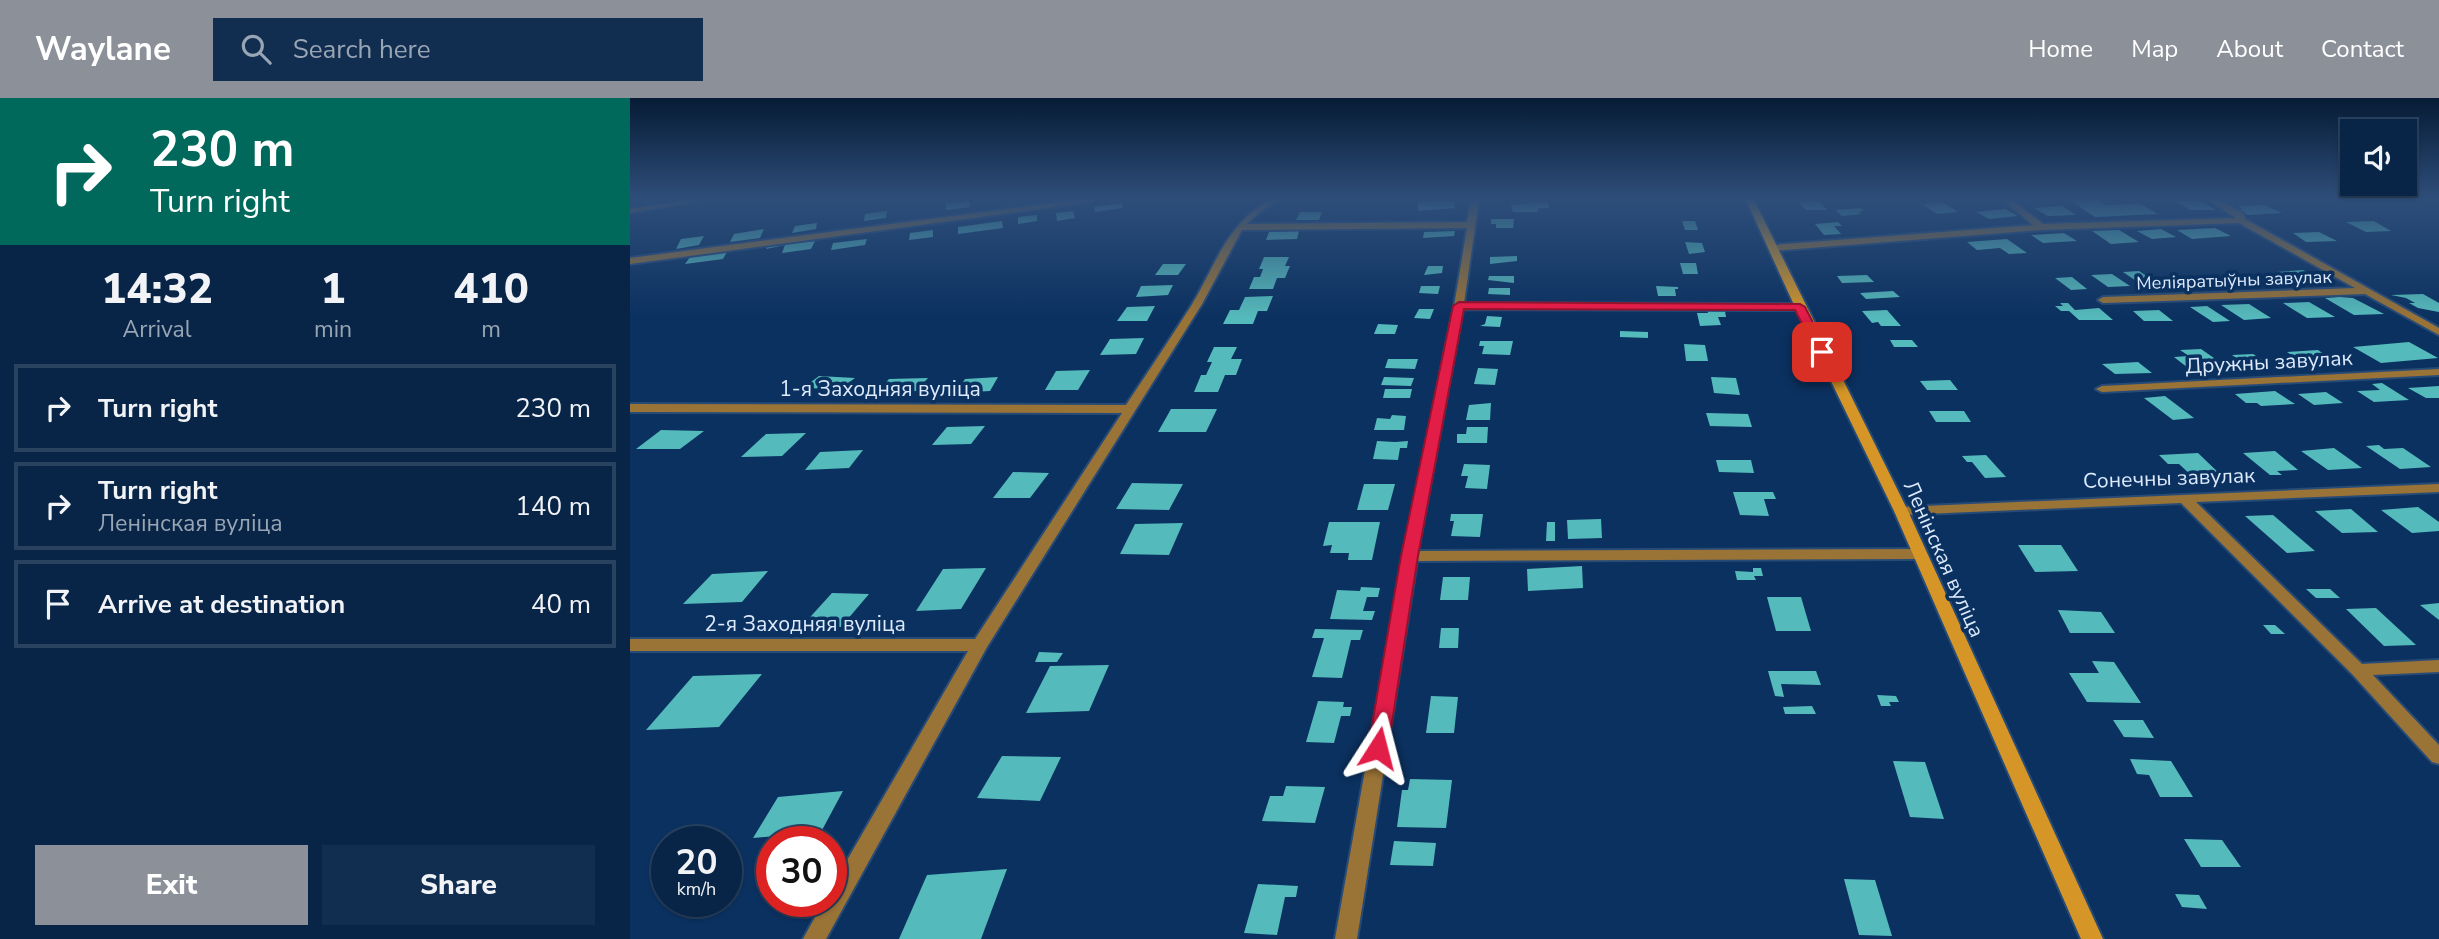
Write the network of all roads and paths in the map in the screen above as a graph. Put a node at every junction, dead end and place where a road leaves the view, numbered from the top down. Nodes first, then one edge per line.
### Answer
1 (795, 239) edge
2 (1232, 239) edge
3 (1470, 239) edge
4 (1768, 239) edge
5 (1884, 239) edge
6 (2275, 239) edge
7 (1772, 248) junction
8 (630, 261) edge
9 (2366, 291) junction
10 (2103, 300) dead end
11 (1459, 306) junction
12 (1800, 307) junction
13 (2439, 332) edge
14 (2439, 372) edge
15 (2102, 389) dead end
16 (630, 408) edge
17 (1129, 409) junction
18 (2439, 488) edge
19 (2184, 498) junction
20 (1901, 511) junction
21 (1920, 554) junction
22 (1410, 556) junction
23 (630, 645) edge
24 (980, 645) junction
25 (2439, 666) edge
26 (2358, 670) junction
27 (2439, 757) edge
28 (814, 939) edge
29 (1346, 939) edge
30 (2092, 939) edge

1 - 8 street
2 - 17 street
3 - 11 street
4 - 7 main road, Ленінская вуліца
5 - 7 street
6 - 9 street
7 - 12 main road, Ленінская вуліца
9 - 10 street, Меліяратыўны завулак
9 - 13 street
11 - 12 street
11 - 22 street
12 - 20 main road, Ленінская вуліца
14 - 15 street, Дружны завулак
16 - 17 street, 1-я Заходняя вуліца
17 - 24 street
18 - 19 street, Сонечны завулак
19 - 20 street, Сонечны завулак
19 - 26 street
20 - 21 main road, Ленінская вуліца
21 - 22 street
21 - 30 main road, Ленінская вуліца
22 - 29 street
23 - 24 street, 2-я Заходняя вуліца
24 - 28 street
25 - 26 street
26 - 27 street

